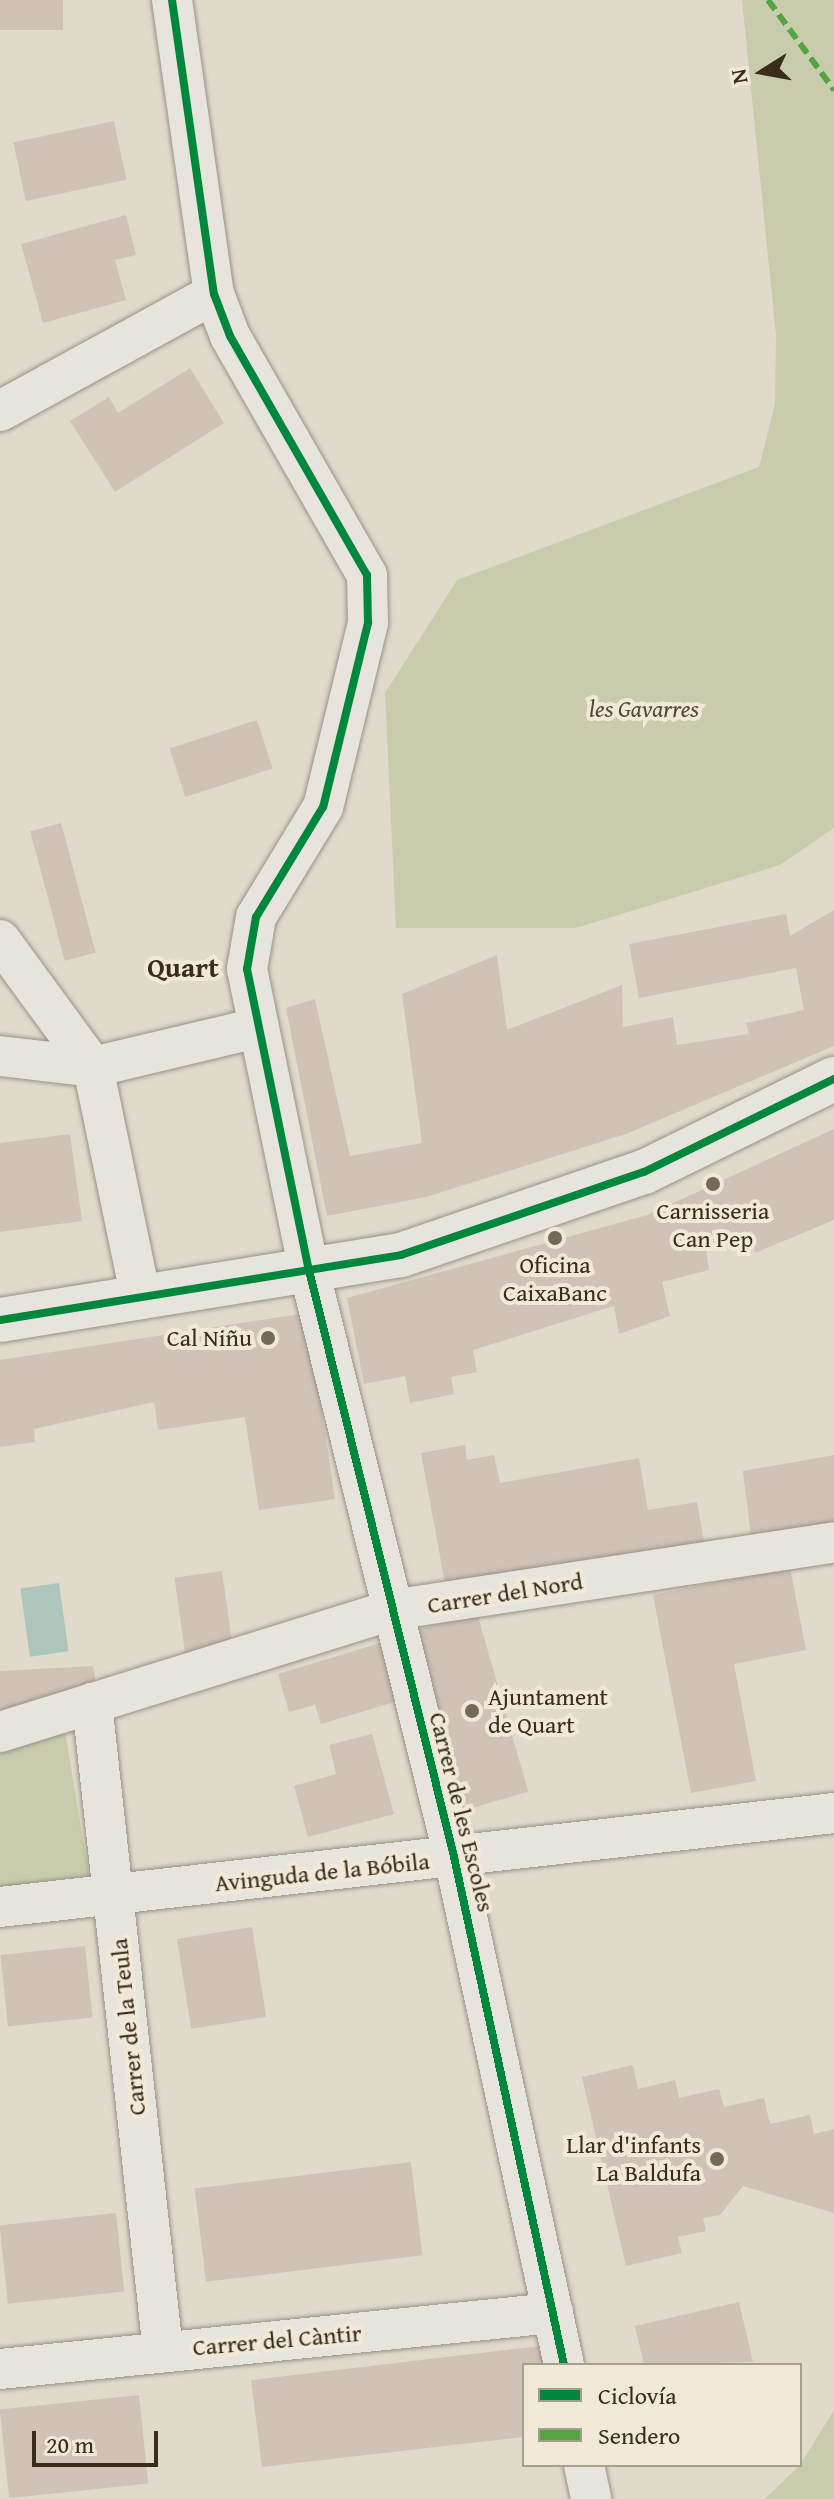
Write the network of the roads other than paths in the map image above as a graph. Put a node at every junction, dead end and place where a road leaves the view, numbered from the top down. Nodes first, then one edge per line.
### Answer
1 (172, 0) edge
2 (214, 294) junction
3 (0, 411) edge
4 (0, 940) edge
5 (257, 1028) junction
6 (0, 1056) edge
7 (93, 1067) junction
8 (834, 1079) edge
9 (309, 1270) junction
10 (141, 1299) junction
11 (0, 1320) edge
12 (834, 1542) edge
13 (392, 1610) junction
14 (92, 1703) junction
15 (0, 1732) edge
16 (834, 1813) edge
17 (454, 1857) junction
18 (114, 1894) junction
19 (0, 1907) edge
20 (553, 2313) junction
21 (163, 2351) junction
22 (564, 2363) edge
23 (0, 2369) edge
24 (584, 2467) edge
25 (591, 2499) edge

1 - 2 street, Carrer de les Escoles
2 - 3 street
2 - 5 street, Carrer de les Escoles
4 - 7 street
5 - 7 street
5 - 9 street, Carrer de les Escoles
6 - 7 street
7 - 10 street
8 - 9 main road
9 - 10 main road
9 - 13 street, Carrer de les Escoles
10 - 11 main road
12 - 13 street, Carrer del Nord
13 - 14 street, Carrer del Nord
13 - 17 street, Carrer de les Escoles
14 - 15 street, Carrer del Nord
14 - 18 street, Carrer de la Teula
16 - 17 street, Avinguda de la Bóbila
17 - 18 street, Avinguda de la Bóbila
17 - 20 street, Carrer de les Escoles
18 - 19 street, Avinguda de la Bóbila
18 - 21 street, Carrer de la Teula
20 - 21 street, Carrer del Càntir
20 - 22 street, Carrer de les Escoles
21 - 23 street, Carrer del Càntir
24 - 25 street

